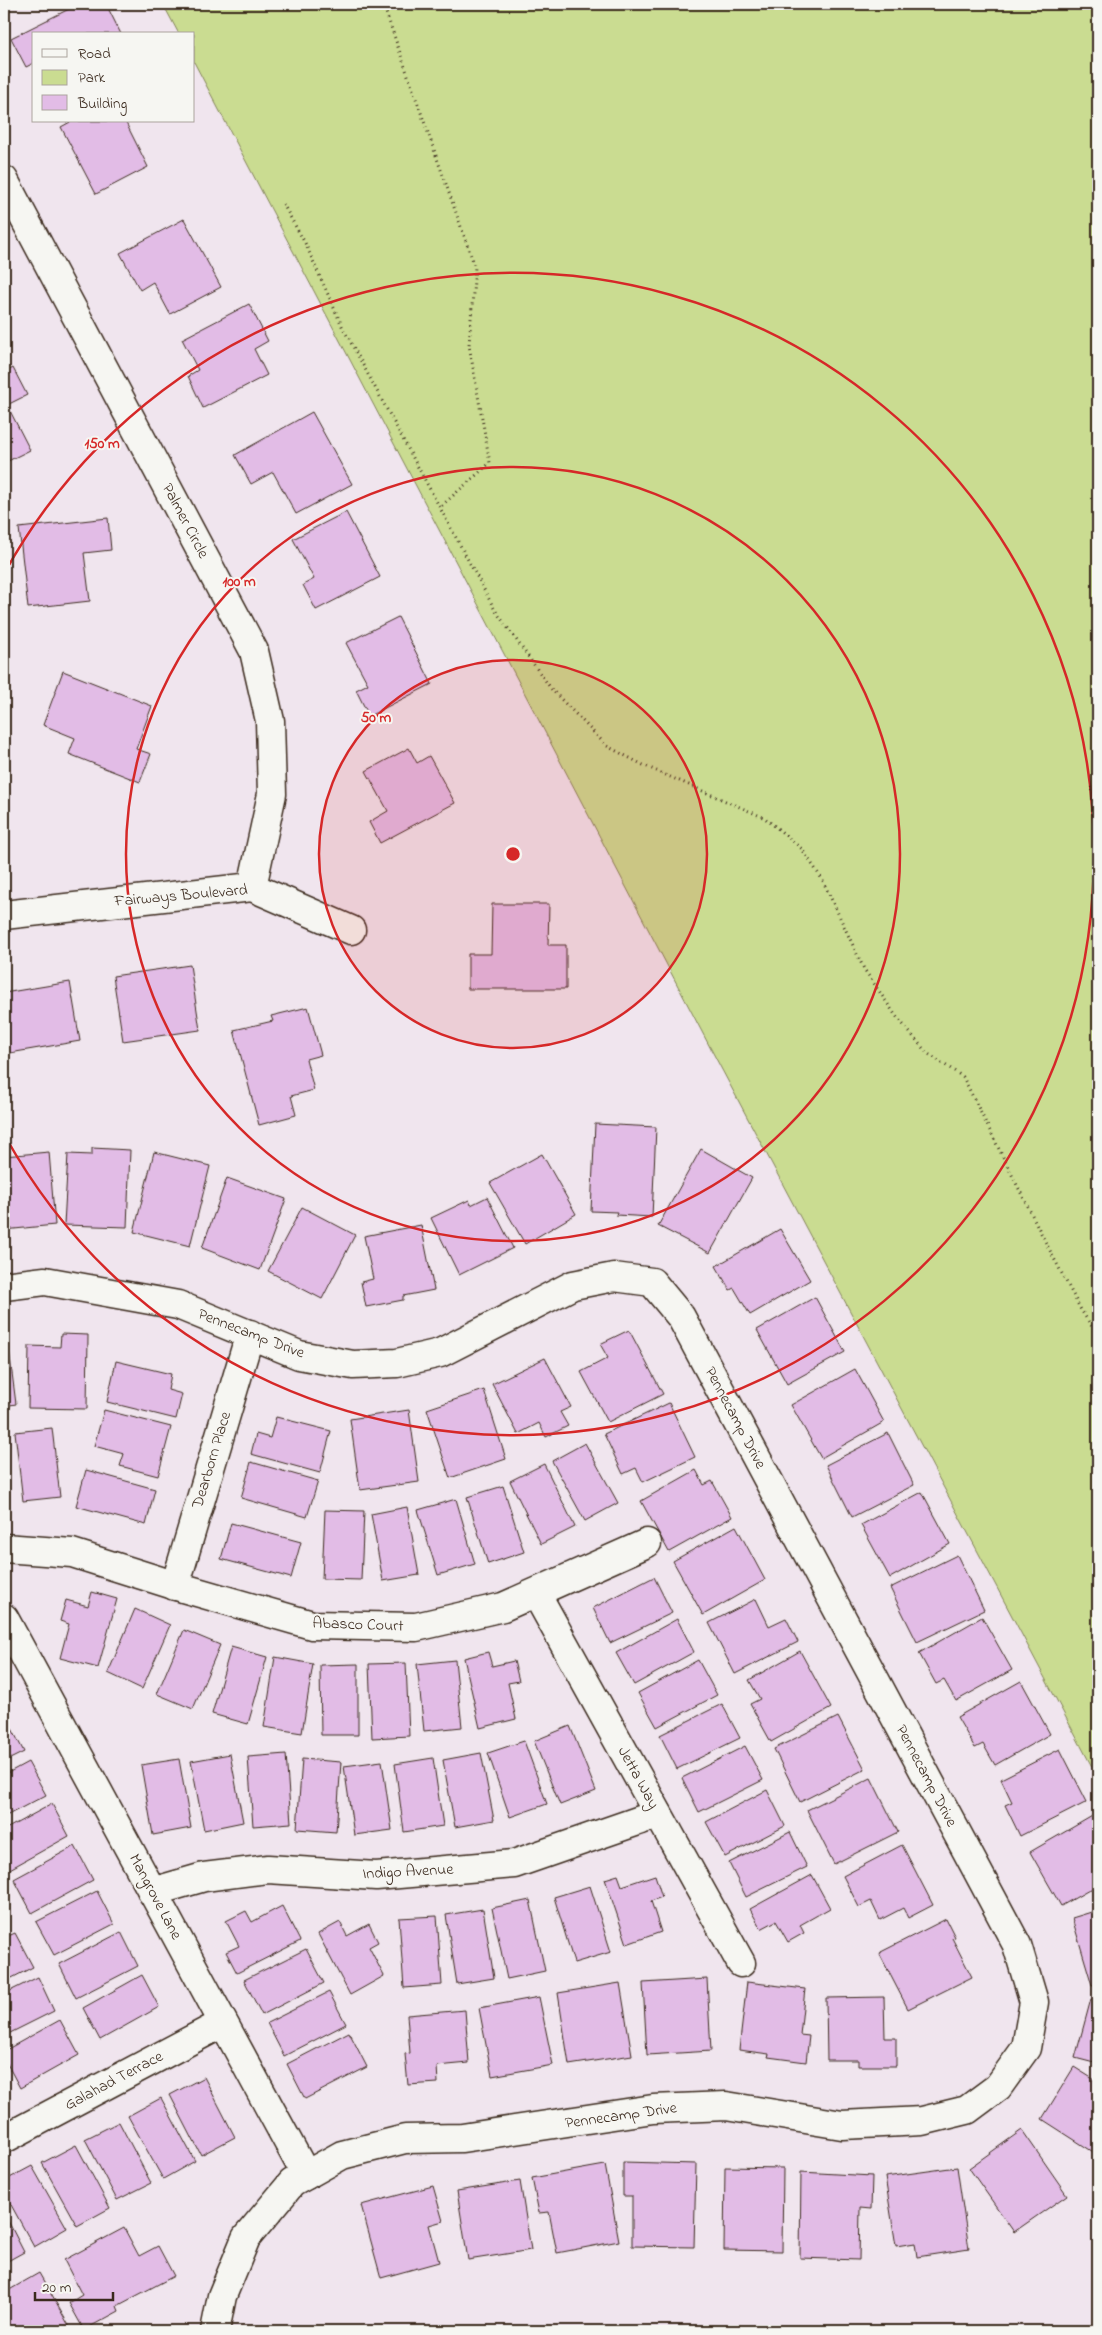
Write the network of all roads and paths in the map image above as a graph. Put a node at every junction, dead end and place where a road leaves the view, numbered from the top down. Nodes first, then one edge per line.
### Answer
1 (382, 4) edge
2 (4, 180) edge
3 (283, 204) dead end
4 (439, 508) junction
5 (252, 888) junction
6 (4, 915) edge
7 (351, 930) dead end
8 (4, 1286) edge
9 (250, 1334) junction
10 (1098, 1336) edge
11 (647, 1543) dead end
12 (4, 1548) edge
13 (175, 1586) junction
14 (536, 1593) junction
15 (4, 1618) edge
16 (658, 1814) junction
17 (152, 1892) junction
18 (741, 1963) dead end
19 (223, 2023) junction
20 (4, 2140) edge
21 (306, 2175) junction
22 (215, 2331) edge

1 - 4 path
2 - 5 street, Palmer Circle
3 - 4 path
4 - 10 path
5 - 6 street, Fairways Boulevard
5 - 7 street, Fairways Boulevard
8 - 9 street, Pennecamp Drive
9 - 13 street, Dearborn Place
9 - 21 street, Pennecamp Drive
11 - 14 street, Abasco Court
12 - 13 street, Abasco Court
13 - 14 street, Abasco Court
14 - 16 street, Jetta Way
15 - 17 street, Mangrove Lane
16 - 17 street, Indigo Avenue
16 - 18 street, Jetta Way
17 - 19 street, Mangrove Lane
19 - 20 street, Galahad Terrace
19 - 21 street, Mangrove Lane
21 - 22 street, Pennecamp Drive

